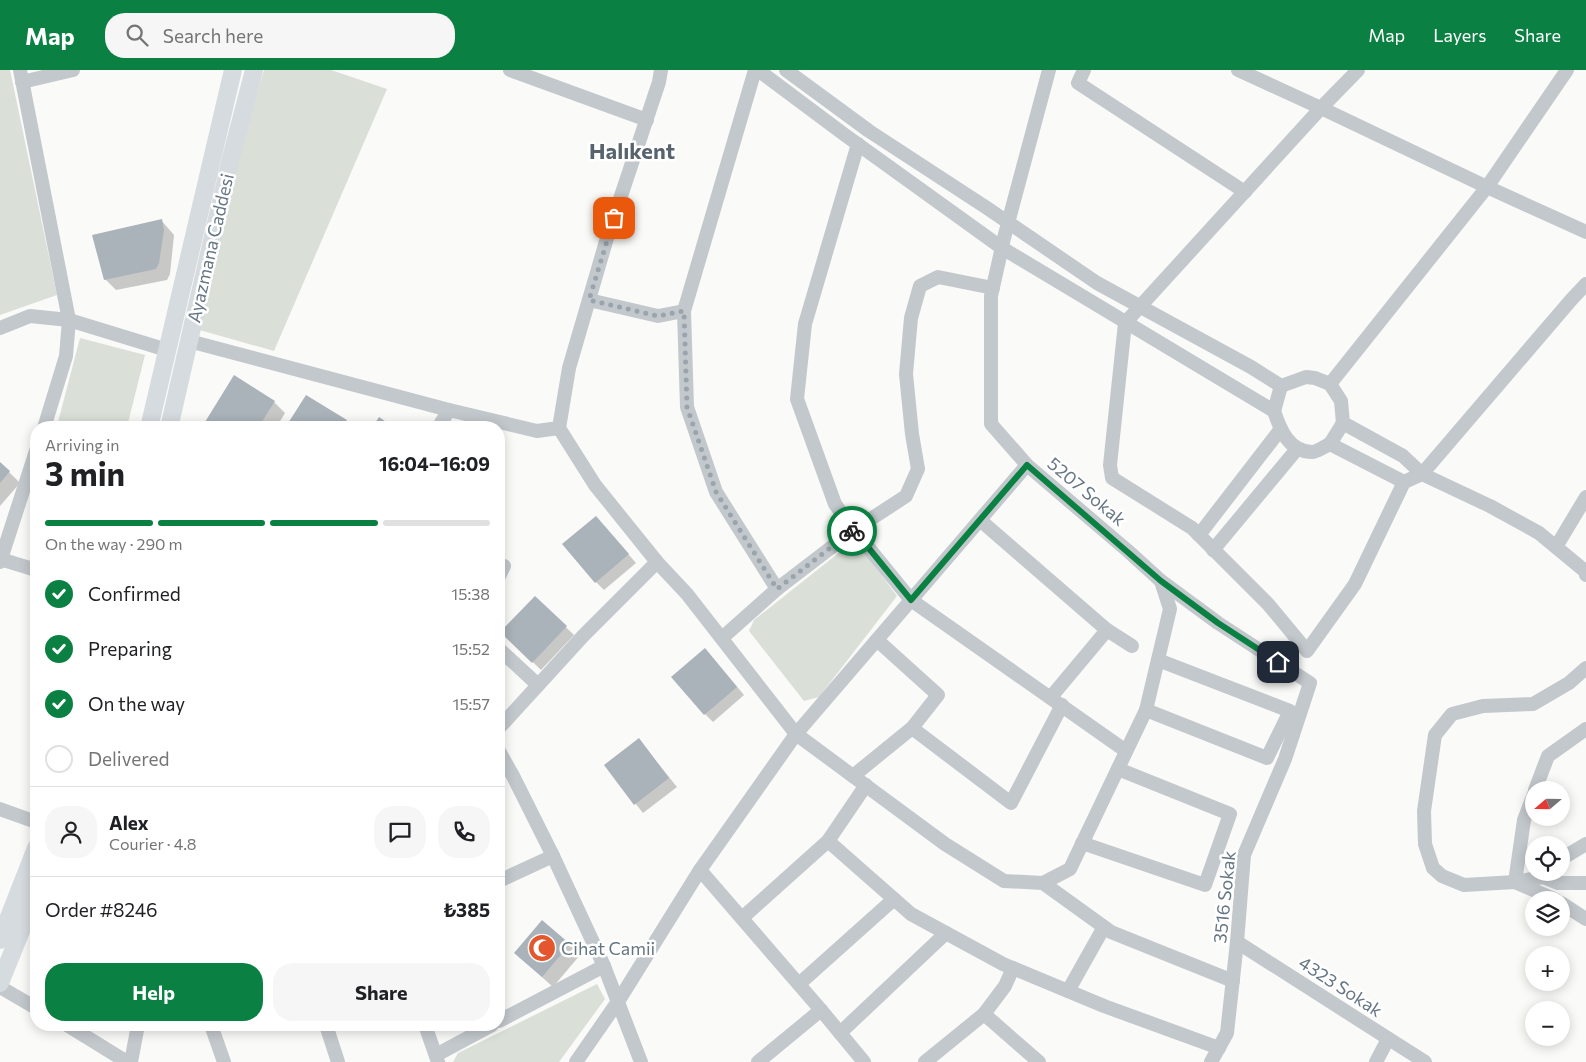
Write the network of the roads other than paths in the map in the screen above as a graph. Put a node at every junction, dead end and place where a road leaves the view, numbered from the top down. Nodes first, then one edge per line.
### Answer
1 (73, 70) edge
2 (233, 70) edge
3 (254, 70) edge
4 (510, 70) edge
5 (671, 70) edge
6 (757, 70) edge
7 (786, 70) edge
8 (1049, 70) edge
9 (1084, 70) edge
10 (1238, 70) edge
11 (1358, 70) edge
12 (1567, 70) edge
13 (21, 76) edge
14 (660, 76) edge
15 (1321, 108) junction
16 (646, 120) junction
17 (858, 144) junction
18 (1487, 187) junction
19 (1245, 192) junction
20 (1008, 224) junction
21 (1586, 232) edge
22 (1002, 248) junction
23 (1586, 284) edge
24 (993, 288) junction
25 (589, 300) junction
26 (1139, 307) junction
27 (176, 311) junction
28 (684, 311) junction
29 (195, 316) junction
30 (69, 320) junction
31 (1125, 323) junction
32 (0, 328) edge
33 (189, 341) junction
34 (167, 350) junction
35 (1330, 384) junction
36 (1282, 386) junction
37 (449, 410) junction
38 (1274, 412) junction
39 (46, 421) edge
40 (151, 421) edge
41 (171, 421) edge
42 (442, 421) edge
43 (495, 421) edge
44 (505, 423) edge
45 (1343, 423) junction
46 (559, 428) junction
47 (1280, 430) junction
48 (1330, 444) junction
49 (1297, 449) junction
50 (1027, 465) junction
51 (30, 469) edge
52 (1422, 474) junction
53 (1404, 482) junction
54 (1586, 497) edge
55 (980, 520) junction
56 (854, 530) junction
57 (1199, 535) junction
58 (1556, 547) junction
59 (1213, 550) junction
60 (0, 560) edge
61 (657, 562) junction
62 (30, 568) edge
63 (1586, 575) edge
64 (1161, 581) junction
65 (777, 589) junction
66 (911, 600) junction
67 (1107, 630) junction
68 (722, 638) junction
69 (877, 640) junction
70 (1132, 646) dead end
71 (1307, 651) junction
72 (505, 655) edge
73 (1158, 660) junction
74 (1586, 668) edge
75 (1294, 672) junction
76 (1310, 683) joint
77 (538, 685) junction
78 (1056, 701) junction
79 (1146, 710) junction
80 (505, 721) edge
81 (912, 728) junction
82 (1586, 729) edge
83 (796, 734) junction
84 (1126, 750) junction
85 (505, 762) edge
86 (1118, 769) junction
87 (853, 776) junction
88 (1538, 781) edge
89 (866, 785) junction
90 (0, 809) edge
91 (1525, 817) edge
92 (30, 820) edge
93 (828, 842) junction
94 (1082, 843) junction
95 (1586, 844) edge
96 (1570, 854) edge
97 (553, 856) junction
98 (30, 863) edge
99 (700, 870) junction
100 (505, 878) edge
101 (1525, 880) edge
102 (1555, 881) edge
103 (1515, 882) junction
104 (1043, 883) junction
105 (1586, 884) edge
106 (1536, 891) edge
107 (894, 898) junction
108 (30, 909) edge
109 (1570, 909) edge
110 (742, 918) junction
111 (1586, 919) edge
112 (1104, 927) junction
113 (946, 933) junction
114 (0, 940) edge
115 (1238, 942) junction
116 (604, 966) junction
117 (1012, 968) junction
118 (1233, 981) junction
119 (0, 983) edge
120 (800, 984) junction
121 (0, 987) edge
122 (1068, 991) junction
123 (619, 1000) junction
124 (30, 1004) edge
125 (821, 1010) junction
126 (984, 1014) junction
127 (505, 1018) edge
128 (77, 1031) edge
129 (137, 1031) edge
130 (213, 1031) edge
131 (328, 1031) edge
132 (427, 1031) edge
133 (482, 1031) edge
134 (840, 1032) junction
135 (1388, 1039) junction
136 (1219, 1048) junction
137 (437, 1058) edge
138 (127, 1062) edge
139 (131, 1062) edge
140 (224, 1062) edge
141 (338, 1062) edge
142 (576, 1062) edge
143 (641, 1062) edge
144 (758, 1062) edge
145 (864, 1062) edge
146 (925, 1062) edge
147 (1039, 1062) edge
148 (1211, 1062) edge
149 (1376, 1062) edge
150 (1425, 1062) edge

1 - 13 street
2 - 27 main road, Ayazmana Caddesi
3 - 29 main road, Ayazmana Caddesi
4 - 16 street
5 - 14 street
6 - 17 street
6 - 28 street
7 - 20 street
8 - 20 street
9 - 19 street
10 - 15 street
11 - 15 street
12 - 18 street
13 - 30 street
14 - 16 street
15 - 18 street
15 - 19 street
16 - 25 street
17 - 22 street
17 - 56 street
18 - 21 street
18 - 35 street
19 - 26 street
20 - 22 street, 5207 Sokak
20 - 26 street
22 - 24 street, 5207 Sokak
22 - 31 street
23 - 52 street
24 - 50 street, 5207 Sokak
24 - 56 street
25 - 28 street
25 - 46 street
26 - 31 street
26 - 36 street
27 - 29 main road
27 - 34 main road, Ayazmana Caddesi
28 - 65 street
29 - 33 main road, Ayazmana Caddesi
30 - 32 street
30 - 34 street
30 - 39 street
31 - 38 street
31 - 57 street
33 - 37 street
33 - 41 main road, Ayazmana Caddesi
34 - 40 main road, Ayazmana Caddesi
35 - 36 street
35 - 45 street
36 - 38 street
37 - 42 street
37 - 43 street
38 - 47 street
44 - 46 street
45 - 48 street
45 - 52 street
46 - 61 street
47 - 49 street
47 - 57 street
48 - 49 street
48 - 53 street
49 - 59 street
50 - 55 street
50 - 64 street, 5207 Sokak
51 - 60 street
52 - 53 street
52 - 58 street
53 - 71 street
54 - 58 street
55 - 66 street
55 - 67 street
56 - 65 street
56 - 66 street
57 - 59 street
58 - 63 street
59 - 71 street
60 - 62 street
61 - 68 street
61 - 77 street
64 - 73 street
64 - 75 street, 5207 Sokak
65 - 68 street
66 - 69 street
66 - 78 street
67 - 70 street
67 - 78 street
68 - 83 street
69 - 81 street
69 - 83 street
71 - 75 street
72 - 77 street
73 - 79 street
73 - 79 street
74 - 103 street
75 - 76 street, 5207 Sokak
76 - 115 street, 3516 Sokak
77 - 80 street
78 - 81 street
78 - 84 street
79 - 84 street
81 - 87 street
82 - 88 street
83 - 87 street
83 - 99 street
84 - 86 street
85 - 97 street
86 - 94 street
86 - 94 street
87 - 89 street
89 - 93 street
89 - 104 street
90 - 92 street
91 - 103 street
93 - 107 street
93 - 110 street
94 - 104 street
95 - 96 street
97 - 100 street
97 - 116 street
98 - 114 main road
99 - 110 street
99 - 123 street
101 - 103 street
102 - 105 street
103 - 106 street
104 - 112 street
107 - 113 street
107 - 120 street
108 - 119 main road
109 - 111 street
110 - 120 street
112 - 118 street
112 - 122 street
113 - 117 street
113 - 134 street
115 - 118 street, 3516 Sokak
115 - 135 street, 4323 Sokak
116 - 123 street
116 - 127 street
117 - 122 street
117 - 126 street
118 - 136 street, 3516 Sokak
120 - 125 street
121 - 124 street
122 - 136 street
123 - 142 street
123 - 143 street
125 - 134 street
125 - 144 street
126 - 146 street
126 - 147 street
128 - 138 street
129 - 139 street
130 - 140 street
131 - 141 street
132 - 137 street
133 - 137 street
134 - 145 street
135 - 149 street
135 - 150 street, 4323 Sokak
136 - 148 street, 3516 Sokak

